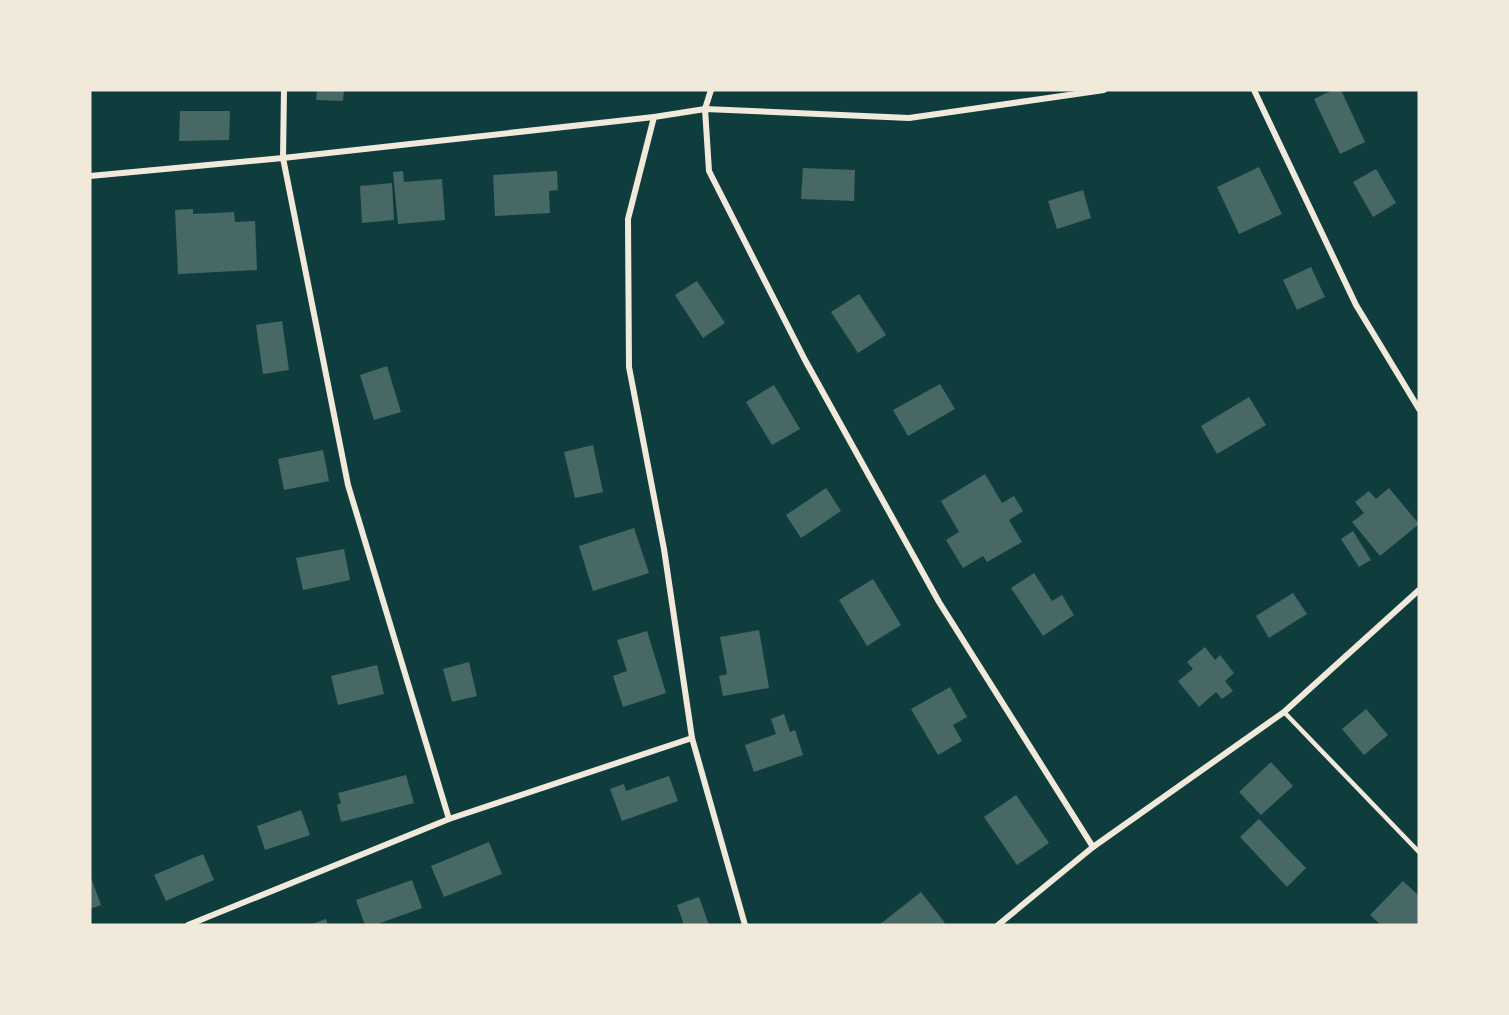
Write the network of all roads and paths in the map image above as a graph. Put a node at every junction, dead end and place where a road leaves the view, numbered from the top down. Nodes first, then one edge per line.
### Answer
1 (284, 90) edge
2 (711, 90) edge
3 (1104, 90) edge
4 (1254, 90) edge
5 (705, 108) junction
6 (654, 117) junction
7 (283, 158) junction
8 (90, 176) edge
9 (1419, 409) edge
10 (1419, 590) edge
11 (1284, 712) junction
12 (692, 738) junction
13 (449, 819) junction
14 (1093, 847) junction
15 (1419, 852) edge
16 (188, 925) edge
17 (745, 925) edge
18 (998, 925) edge

1 - 7 street
2 - 5 street
3 - 5 street
4 - 9 street
5 - 6 street
5 - 14 street
6 - 7 street
6 - 12 street
7 - 8 street
7 - 13 street
10 - 11 street
11 - 14 street
11 - 15 lane
12 - 13 street
12 - 17 street
13 - 16 street
14 - 18 street

